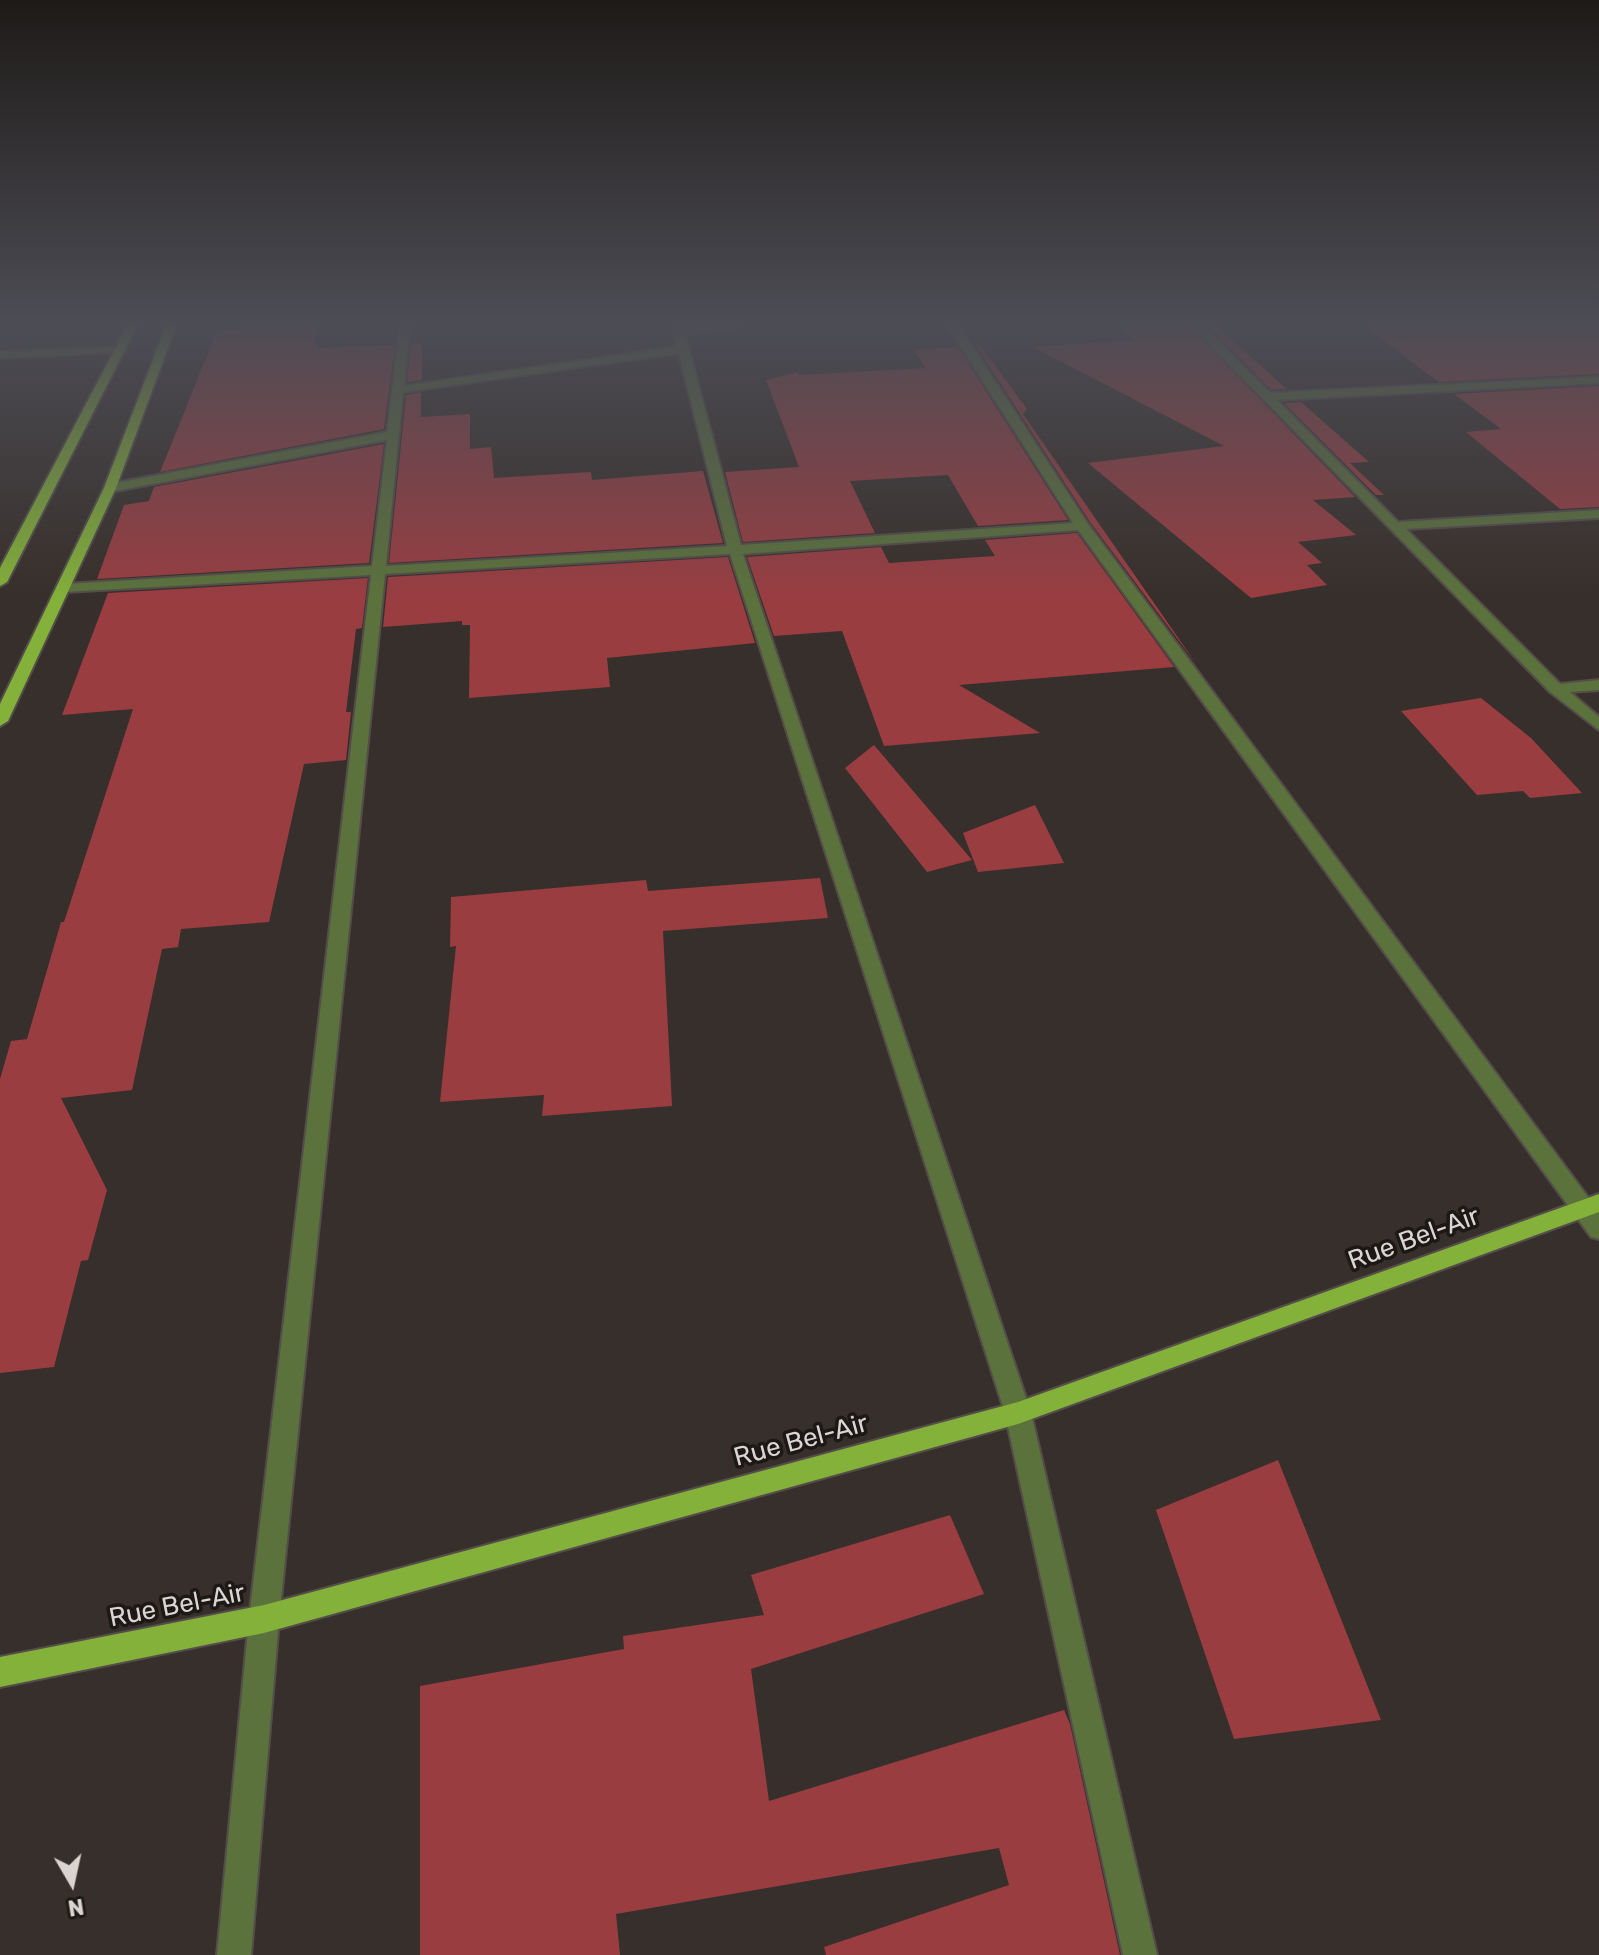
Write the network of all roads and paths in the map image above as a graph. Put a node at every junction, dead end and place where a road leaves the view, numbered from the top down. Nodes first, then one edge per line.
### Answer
1 (86, 417) edge
2 (137, 417) edge
3 (394, 417) edge
4 (701, 417) edge
5 (1012, 417) edge
6 (1289, 417) edge
7 (392, 435) junction
8 (110, 488) junction
9 (1599, 514) edge
10 (1082, 526) junction
11 (1396, 526) junction
12 (735, 550) junction
13 (378, 571) junction
14 (0, 582) edge
15 (64, 588) junction
16 (1599, 685) edge
17 (1556, 689) junction
18 (0, 721) edge
19 (1599, 725) edge
20 (1594, 1214) edge
21 (1018, 1413) junction
22 (264, 1619) junction
23 (0, 1672) edge
24 (234, 1955) edge
25 (1140, 1955) edge

1 - 14 main road
2 - 8 main road
3 - 7 street
4 - 12 street
5 - 10 street
6 - 11 street
7 - 8 street
7 - 13 street
8 - 15 main road
9 - 11 street
10 - 12 street
10 - 20 street
11 - 17 street
12 - 13 street
12 - 21 street
13 - 15 street
13 - 22 street
15 - 18 main road
16 - 17 street
17 - 19 street
20 - 21 main road, Rue Bel-Air
21 - 22 main road, Rue Bel-Air
21 - 25 street
22 - 23 main road, Rue Bel-Air
22 - 24 street

